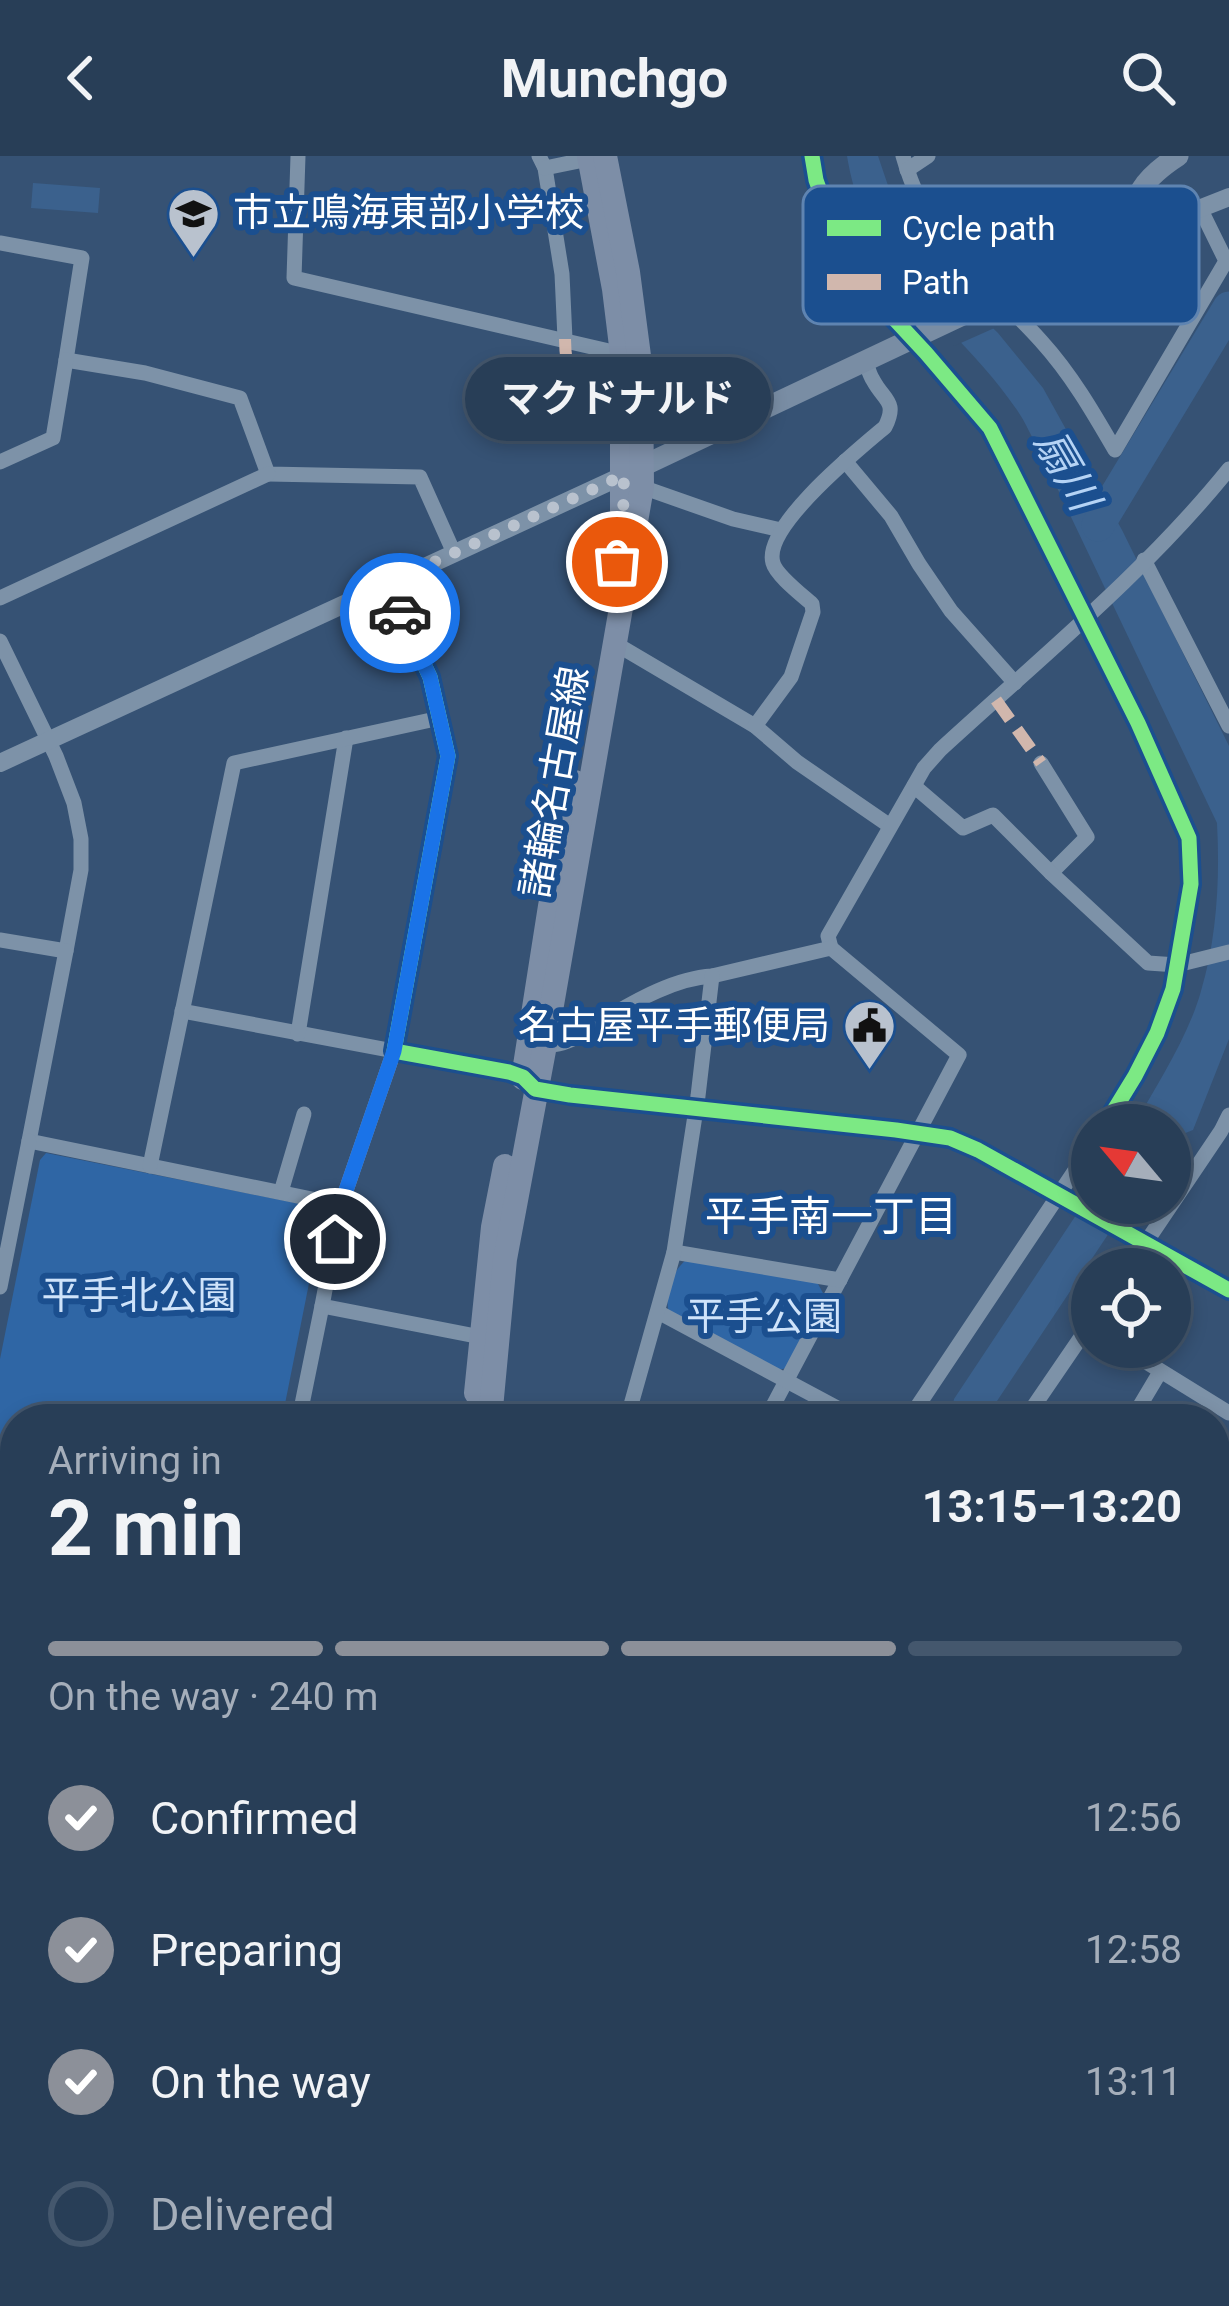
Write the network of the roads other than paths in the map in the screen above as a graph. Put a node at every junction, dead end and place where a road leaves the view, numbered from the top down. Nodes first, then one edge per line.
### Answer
1 (298, 156) edge
2 (812, 156) edge
3 (928, 156) edge
4 (1178, 156) edge
5 (594, 157) edge
6 (542, 162) edge
7 (905, 163) edge
8 (818, 186) edge
9 (1143, 186) edge
10 (1229, 197) edge
11 (1200, 208) joint
12 (0, 243) edge
13 (1199, 307) edge
14 (905, 324) edge
15 (943, 324) edge
16 (1020, 324) edge
17 (1189, 324) edge
18 (922, 334) junction
19 (565, 340) junction
20 (622, 354) junction
21 (67, 360) junction
22 (865, 360) junction
23 (845, 461) junction
24 (0, 462) edge
25 (1229, 469) edge
26 (268, 474) junction
27 (636, 476) junction
28 (781, 530) junction
29 (454, 553) junction
30 (1143, 561) junction
31 (386, 584) junction
32 (0, 598) edge
33 (1086, 619) junction
34 (0, 641) edge
35 (616, 644) junction
36 (1015, 683) junction
37 (440, 718) junction
38 (755, 726) junction
39 (1229, 726) edge
40 (346, 738) junction
41 (48, 741) junction
42 (0, 763) edge
43 (1041, 763) dead end
44 (914, 786) junction
45 (890, 826) junction
46 (1051, 873) junction
47 (0, 940) edge
48 (831, 948) junction
49 (66, 951) junction
50 (1229, 952) edge
51 (1177, 964) junction
52 (712, 976) junction
53 (182, 1011) junction
54 (298, 1034) junction
55 (545, 1046) junction
56 (394, 1051) junction
57 (529, 1083) junction
58 (1118, 1104) edge
59 (695, 1107) junction
60 (304, 1114) dead end
61 (1226, 1127) edge
62 (919, 1133) junction
63 (29, 1141) junction
64 (151, 1166) junction
65 (1071, 1178) edge
66 (281, 1192) junction
67 (1059, 1197) junction
68 (341, 1205) junction
69 (1141, 1240) junction
70 (1138, 1248) edge
71 (674, 1252) junction
72 (840, 1280) junction
73 (0, 1287) edge
74 (1229, 1290) edge
75 (322, 1306) junction
76 (658, 1312) junction
77 (481, 1337) junction
78 (1071, 1353) edge
79 (1154, 1368) edge
80 (1160, 1372) junction
81 (786, 1381) junction
82 (301, 1404) edge
83 (475, 1404) edge
84 (491, 1404) edge
85 (631, 1404) edge
86 (774, 1404) edge
87 (830, 1404) edge
88 (919, 1404) edge
89 (1035, 1404) edge
90 (1141, 1404) edge
91 (1214, 1404) edge

1 - 19 street
2 - 8 street
3 - 7 street
4 - 9 main road
5 - 6 street
5 - 20 main road, 諸輪名古屋線
5 - 27 main road, 諸輪名古屋線
6 - 19 street
10 - 11 street
11 - 13 street
12 - 21 street
14 - 18 street
15 - 18 main road
16 - 17 street
18 - 22 main road
18 - 33 street
19 - 20 street
20 - 27 main road, 諸輪名古屋線
21 - 24 street
21 - 26 street
22 - 23 street
22 - 27 main road
23 - 28 street
23 - 36 street
25 - 30 street
26 - 29 street
26 - 32 street
27 - 28 street
27 - 29 street
27 - 35 main road, 諸輪名古屋線
27 - 57 main road, 諸輪名古屋線
28 - 38 street
29 - 31 street
30 - 33 street
30 - 39 street
31 - 37 street
31 - 41 street
33 - 36 street
33 - 51 street
34 - 41 street
35 - 38 street
35 - 55 main road, 諸輪名古屋線
36 - 44 street
37 - 40 street
37 - 56 street
38 - 45 street
40 - 53 street
40 - 54 street
41 - 42 street
41 - 49 street
43 - 46 street
44 - 45 street
44 - 46 street
45 - 48 street
46 - 51 street
47 - 49 street
48 - 52 street
48 - 62 street
49 - 63 street
50 - 51 street
51 - 58 street
52 - 55 street
52 - 59 street
53 - 54 street
53 - 64 street
54 - 56 street
55 - 57 main road, 諸輪名古屋線
56 - 57 street
56 - 68 street
57 - 59 street
57 - 77 main road, 諸輪名古屋線
57 - 84 main road, 諸輪名古屋線
59 - 62 street
59 - 71 street
60 - 66 street
61 - 69 street
62 - 67 street
62 - 72 street
63 - 64 street
63 - 73 street
64 - 66 street
65 - 67 street
66 - 68 street
67 - 69 street
67 - 88 street
68 - 75 street
69 - 70 street
69 - 74 street
71 - 72 street
71 - 76 street
72 - 81 street
75 - 77 street
75 - 82 street
76 - 81 street
76 - 85 street
77 - 83 main road, 諸輪名古屋線
78 - 89 street
79 - 80 street
80 - 90 street
80 - 91 street
81 - 86 street
81 - 87 street

